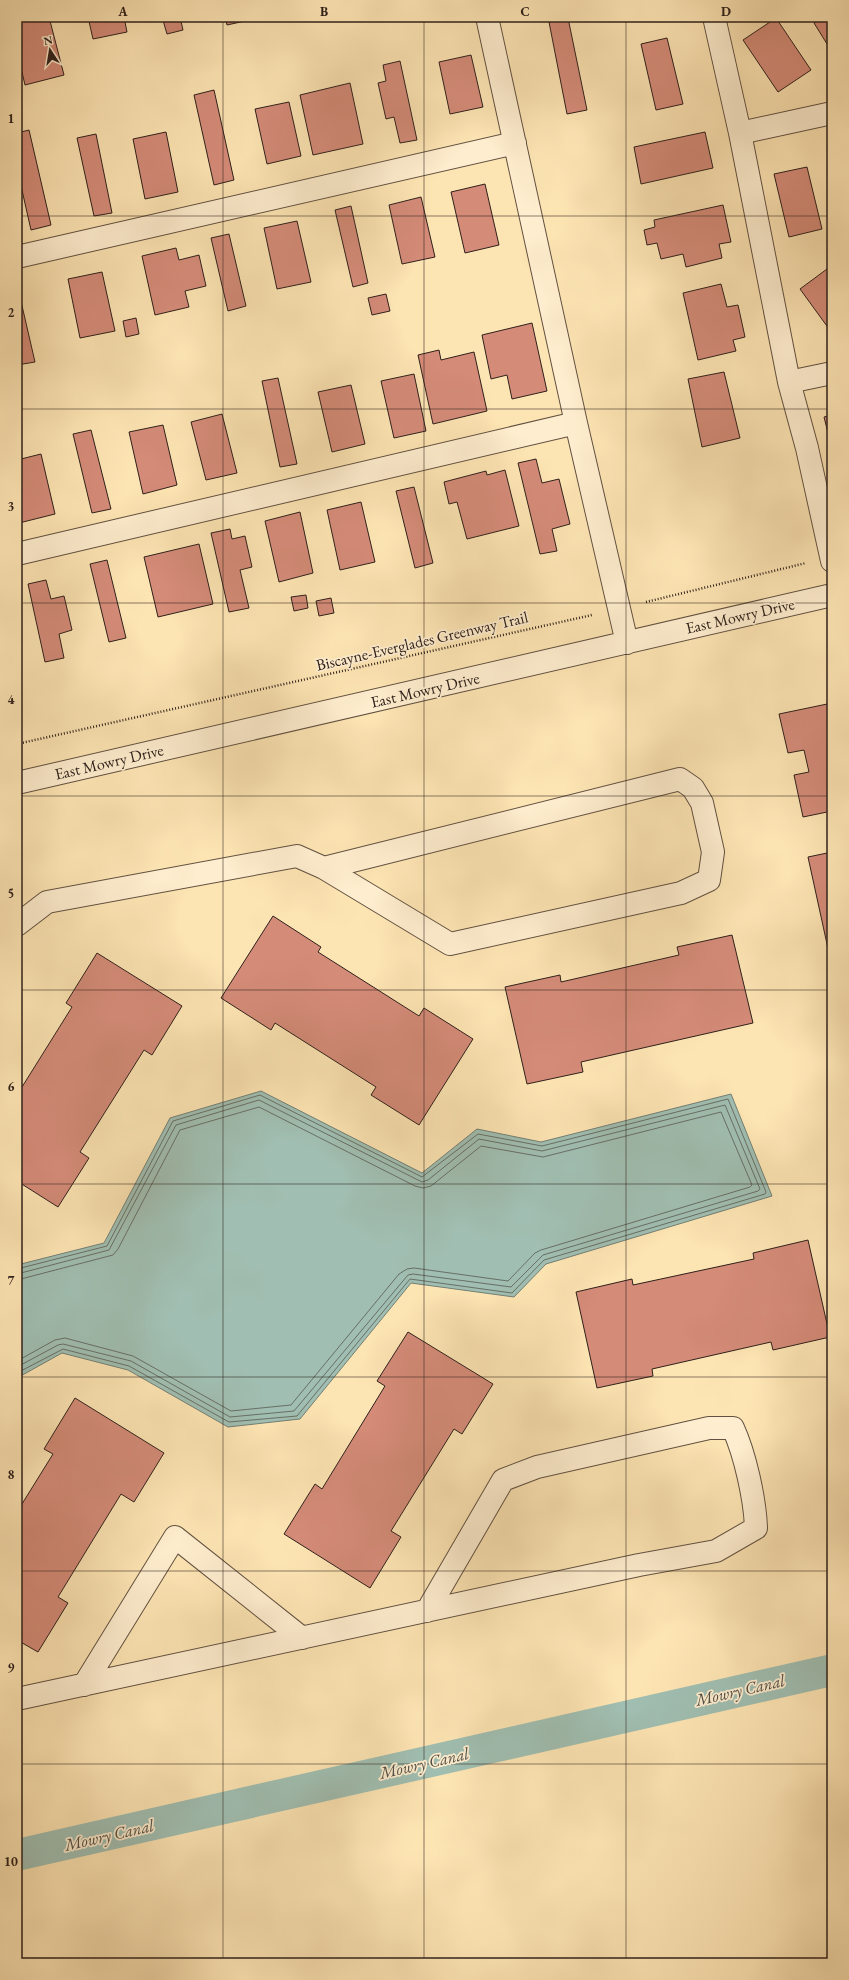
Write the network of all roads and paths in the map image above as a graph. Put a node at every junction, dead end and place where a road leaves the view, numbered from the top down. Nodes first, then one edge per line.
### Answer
1 (487, 17) edge
2 (714, 17) edge
3 (832, 113) edge
4 (740, 133) junction
5 (515, 143) junction
6 (17, 257) edge
7 (832, 372) edge
8 (789, 382) junction
9 (576, 423) junction
10 (17, 554) edge
11 (832, 559) edge
12 (832, 595) edge
13 (642, 603) dead end
14 (597, 614) dead end
15 (627, 643) junction
16 (17, 744) edge
17 (17, 783) edge
18 (324, 868) junction
19 (17, 925) edge
20 (427, 1611) junction
21 (302, 1638) junction
22 (84, 1685) junction
23 (17, 1700) edge

1 - 5 street
2 - 4 street
3 - 4 street
4 - 8 street
5 - 6 street
5 - 9 street
7 - 8 street
8 - 11 street
9 - 10 street
9 - 15 street
11 - 13 path
12 - 15 street, East Mowry Drive
14 - 16 path, Biscayne-Everglades Greenway Trail
15 - 17 street, East Mowry Drive
18 - 18 street
18 - 19 street
20 - 20 street
20 - 21 street
21 - 22 street
21 - 22 street
22 - 23 street

